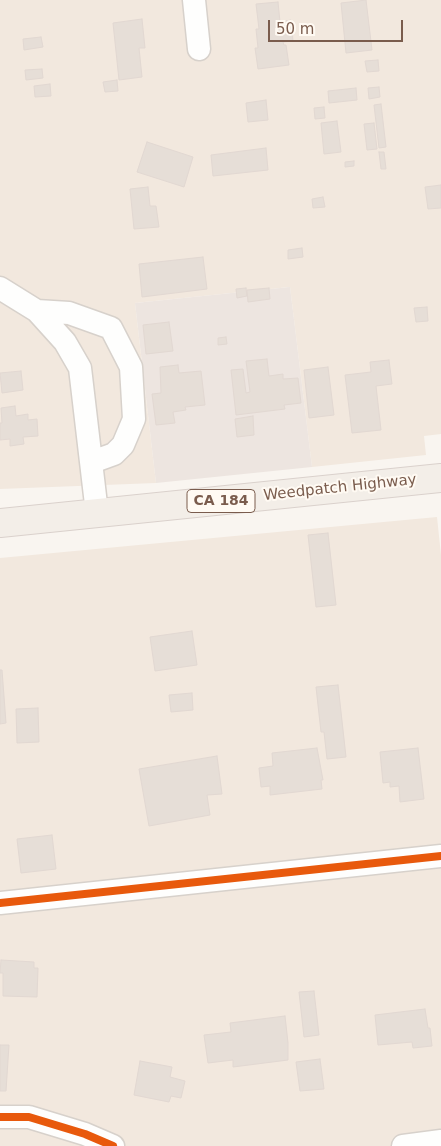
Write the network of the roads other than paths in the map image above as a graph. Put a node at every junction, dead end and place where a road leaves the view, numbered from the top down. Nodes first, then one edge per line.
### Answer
1 (194, 0) edge
2 (199, 49) dead end
3 (0, 288) edge
4 (37, 311) junction
5 (92, 462) junction
6 (441, 478) edge
7 (97, 514) junction
8 (0, 523) edge
9 (441, 856) edge
10 (0, 903) edge
11 (0, 1117) edge
12 (441, 1141) edge
13 (113, 1146) edge
14 (403, 1146) edge

1 - 2 street
3 - 4 street
4 - 5 street
4 - 5 street
5 - 7 street
6 - 7 main road, Weedpatch Highway / CA 184
7 - 8 main road, Weedpatch Highway / CA 184
9 - 10 street
11 - 13 street
12 - 14 street

